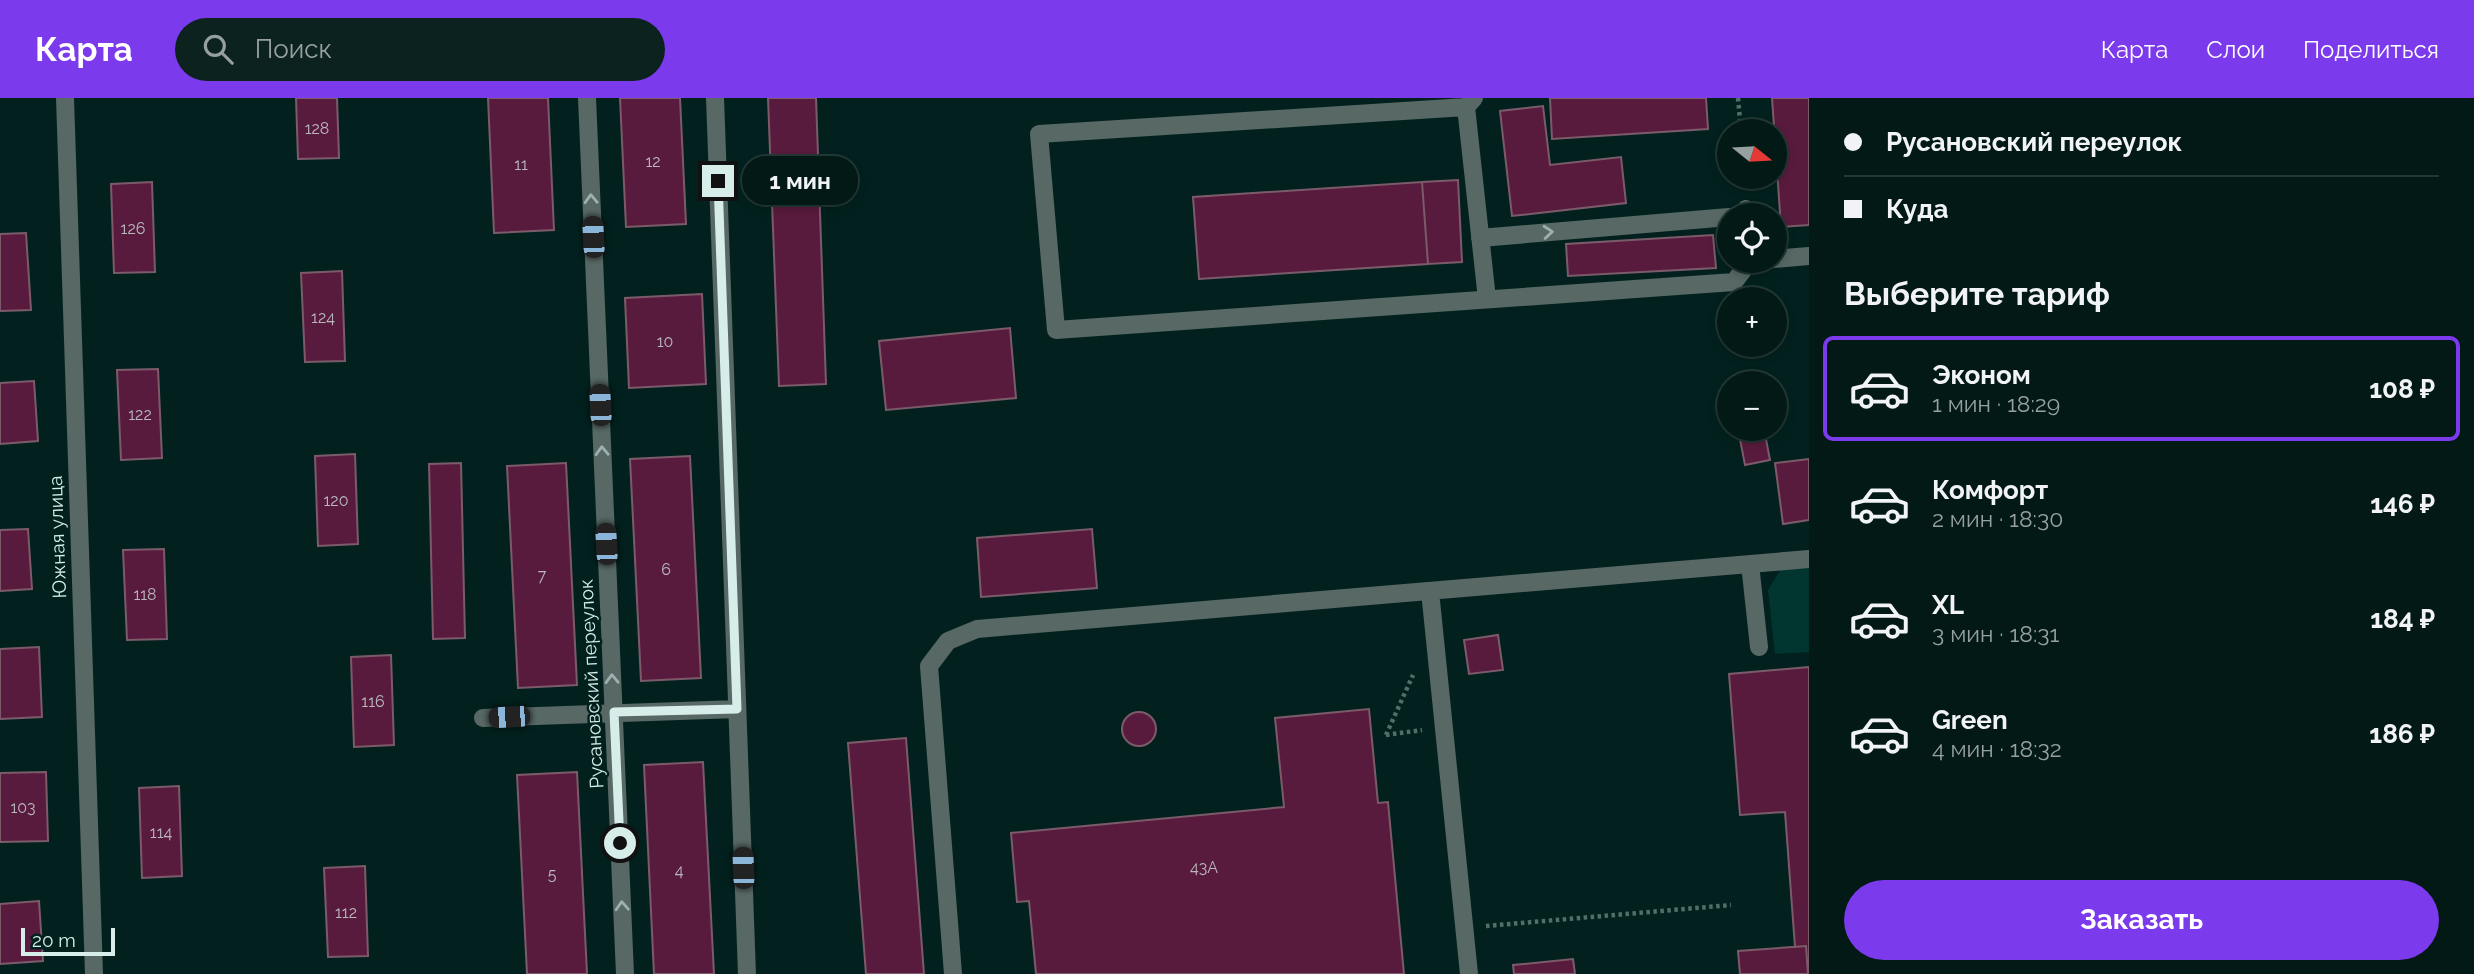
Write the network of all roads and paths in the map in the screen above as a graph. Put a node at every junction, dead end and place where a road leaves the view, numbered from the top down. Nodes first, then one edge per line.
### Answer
1 (65, 98) edge
2 (587, 98) edge
3 (715, 98) edge
4 (1738, 98) edge
5 (1470, 103) edge
6 (1740, 119) edge
7 (1717, 218) edge
8 (1480, 238) junction
9 (1809, 256) edge
10 (1787, 258) edge
11 (1741, 273) edge
12 (1487, 299) junction
13 (1809, 559) edge
14 (1750, 564) junction
15 (1430, 591) junction
16 (1434, 629) junction
17 (1759, 647) dead end
18 (737, 709) junction
19 (614, 712) junction
20 (483, 718) dead end
21 (1444, 727) junction
22 (1731, 905) dead end
23 (1464, 928) junction
24 (94, 974) edge
25 (625, 974) edge
26 (747, 974) edge
27 (953, 974) edge
28 (1469, 974) edge

1 - 24 street, Южная улица
19 -> 2 street, Русановский переулок
3 - 18 street
4 - 6 path
5 - 8 street
5 - 12 street
8 -> 7 street
8 - 12 street
9 - 10 street
11 - 12 street
13 - 14 street
14 - 15 street
14 - 17 street
15 - 16 street
15 - 27 street
16 - 21 street
16 - 21 path
18 - 19 street
18 - 26 street
19 - 20 street
25 -> 19 street, Русановский переулок
21 - 23 street
22 - 23 path
23 - 28 street

